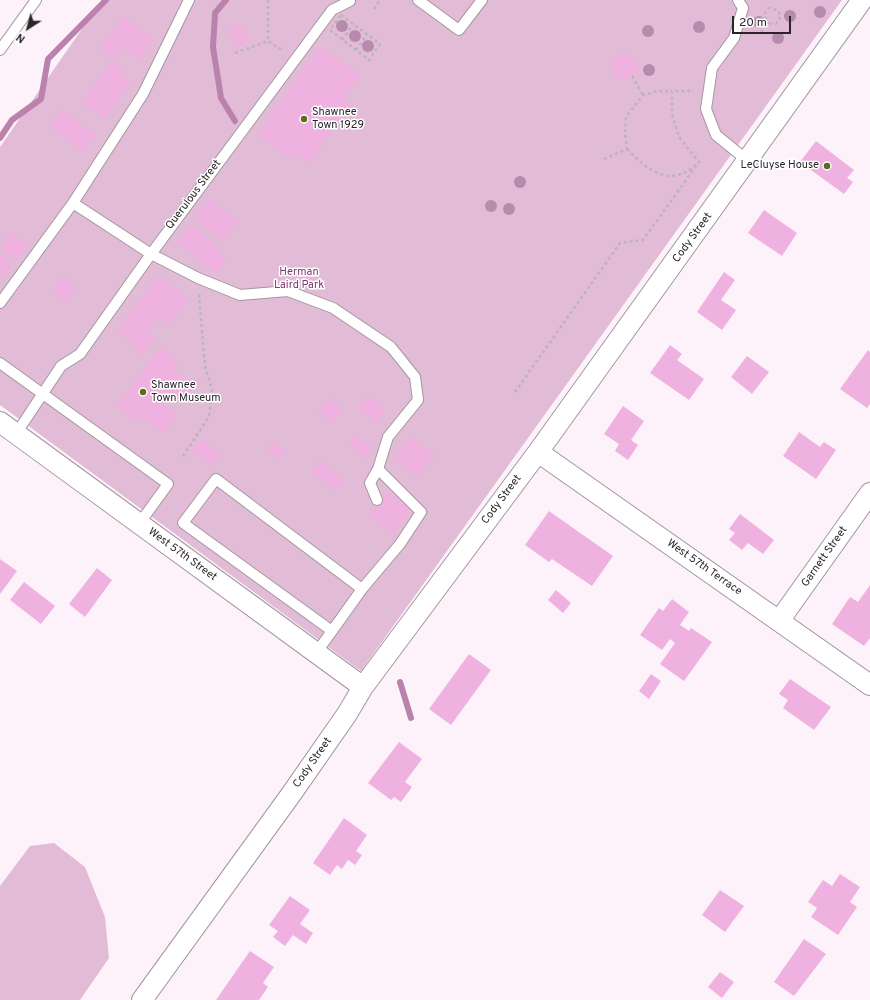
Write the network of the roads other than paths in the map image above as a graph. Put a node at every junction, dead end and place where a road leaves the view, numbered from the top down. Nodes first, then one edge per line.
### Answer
1 (36, 0) edge
2 (189, 0) edge
3 (418, 0) edge
4 (482, 0) edge
5 (738, 0) edge
6 (862, 0) edge
7 (350, 1) dead end
8 (0, 50) edge
9 (748, 161) junction
10 (73, 203) junction
11 (151, 254) junction
12 (0, 303) edge
13 (0, 362) edge
14 (43, 394) junction
15 (0, 422) edge
16 (16, 434) junction
17 (538, 452) junction
18 (378, 469) junction
19 (870, 493) edge
20 (377, 500) dead end
21 (139, 524) junction
22 (362, 589) junction
23 (779, 620) junction
24 (332, 630) junction
25 (316, 653) junction
26 (870, 685) edge
27 (363, 688) junction
28 (142, 1000) edge

1 - 8 lane
2 - 10 lane
3 - 4 lane
5 - 9 lane
6 - 9 street, Cody Street
7 - 11 lane, Querulous Street
9 - 17 street, Cody Street
10 - 11 lane
10 - 12 lane
11 - 14 lane, Querulous Street
11 - 18 lane
13 - 14 lane
14 - 16 lane, Querulous Street
14 - 21 lane
15 - 16 street, West 57th Street
16 - 21 street, West 57th Street
17 - 23 street, West 57th Terrace
17 - 27 street, Cody Street
18 - 20 lane
18 - 22 lane
19 - 23 street, Garnett Street
21 - 25 street, West 57th Street
22 - 24 lane
22 - 24 lane
23 - 26 street, West 57th Terrace
24 - 25 lane
25 - 27 street, West 57th Street
27 - 28 street, Cody Street

